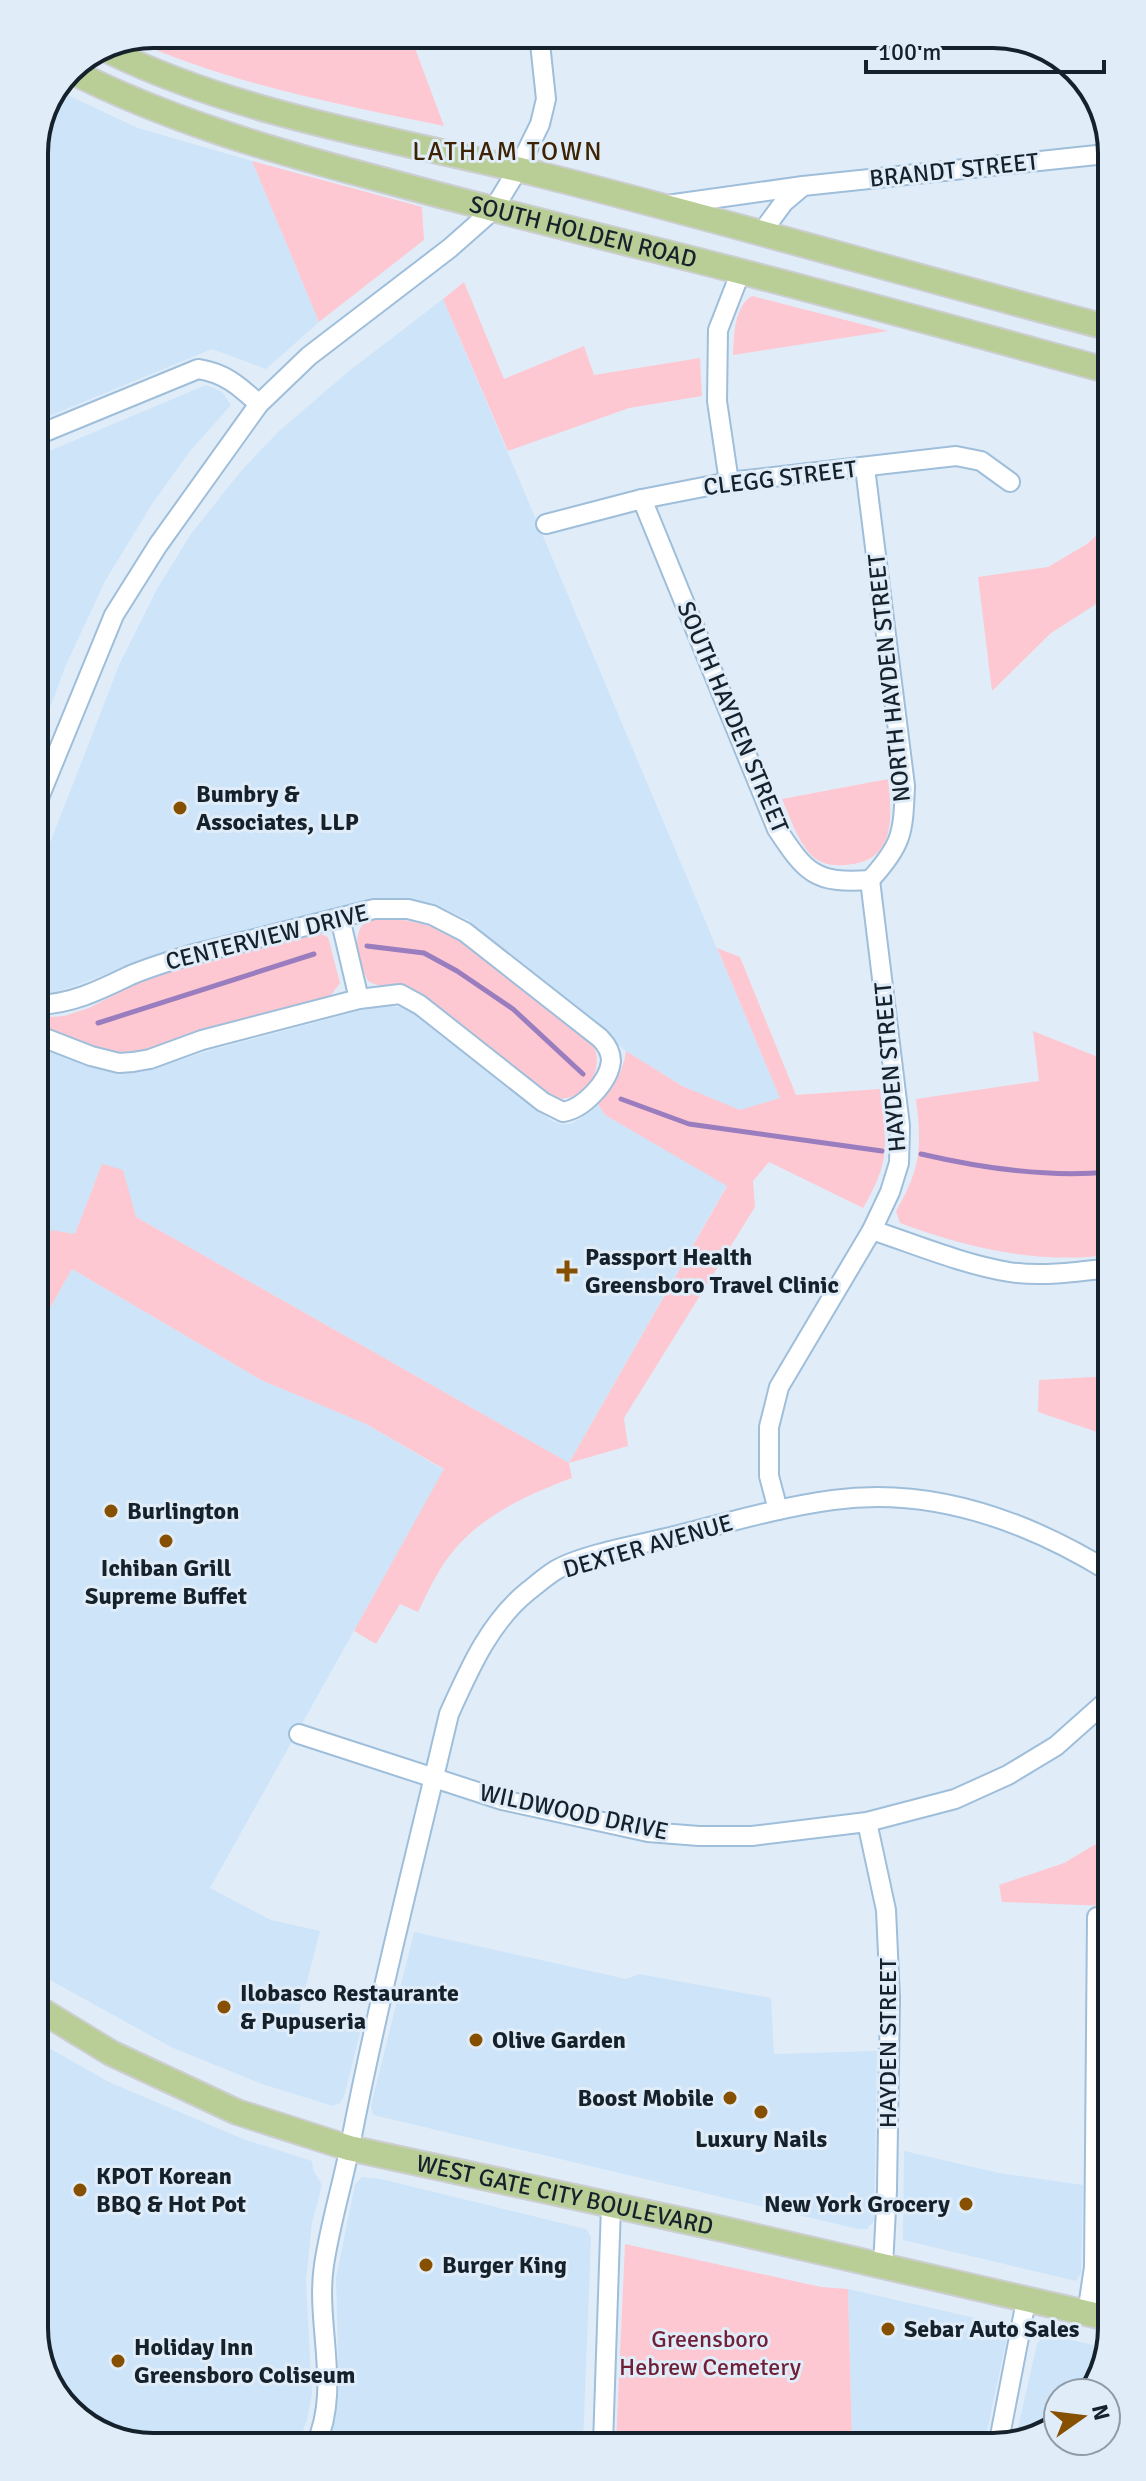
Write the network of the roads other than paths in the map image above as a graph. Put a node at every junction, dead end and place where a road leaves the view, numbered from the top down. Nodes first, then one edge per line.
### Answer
1 (541, 48) edge
2 (117, 55) edge
3 (82, 76) edge
4 (1098, 155) edge
5 (518, 169) junction
6 (803, 186) junction
7 (664, 206) junction
8 (493, 210) junction
9 (762, 232) junction
10 (741, 271) junction
11 (1098, 325) edge
12 (1098, 368) edge
13 (259, 404) junction
14 (48, 431) edge
15 (865, 468) junction
16 (729, 482) junction
17 (1010, 482) dead end
18 (642, 499) junction
19 (546, 524) dead end
20 (48, 776) edge
21 (870, 880) junction
22 (340, 918) junction
23 (359, 999) junction
24 (48, 1004) edge
25 (48, 1039) edge
26 (872, 1230) junction
27 (1098, 1269) edge
28 (778, 1510) junction
29 (1098, 1566) edge
30 (1098, 1709) edge
31 (299, 1734) dead end
32 (434, 1780) junction
33 (867, 1822) junction
34 (1097, 1917) dead end
35 (48, 2014) edge
36 (349, 2148) junction
37 (611, 2206) junction
38 (883, 2266) junction
39 (1026, 2301) junction
40 (1087, 2314) junction
41 (1098, 2316) edge
42 (1001, 2432) edge
43 (319, 2433) edge
44 (603, 2433) edge

1 - 5 street
2 - 5 main road, SOUTH HOLDEN ROAD
3 - 8 main road, SOUTH HOLDEN ROAD
4 - 6 street, BRANDT STREET
5 - 7 main road, SOUTH HOLDEN ROAD
5 - 8 street
6 - 7 street, BRANDT STREET
6 - 9 street
7 - 9 main road, SOUTH HOLDEN ROAD
8 - 10 main road, SOUTH HOLDEN ROAD
8 - 13 street
9 - 11 main road, SOUTH HOLDEN ROAD
10 - 12 main road, SOUTH HOLDEN ROAD
10 - 16 street
13 - 14 street
13 - 20 street
15 - 16 street, CLEGG STREET
15 - 17 street, CLEGG STREET
15 - 21 street, NORTH HAYDEN STREET
16 - 18 street, CLEGG STREET
18 - 19 street, CLEGG STREET
18 - 21 street, SOUTH HAYDEN STREET
21 - 26 street, HAYDEN STREET
22 - 23 street
22 - 23 street, CENTERVIEW DRIVE
22 - 24 street, CENTERVIEW DRIVE
23 - 25 street, CENTERVIEW DRIVE
26 - 27 street
26 - 28 street, HAYDEN STREET
28 - 29 street, DEXTER AVENUE
28 - 32 street, DEXTER AVENUE
30 - 33 street, WILDWOOD DRIVE
31 - 32 street, WILDWOOD DRIVE
32 - 33 street, WILDWOOD DRIVE
32 - 36 street, DEXTER AVENUE
33 - 38 street, HAYDEN STREET
34 - 40 street
35 - 36 main road, WEST GATE CITY BOULEVARD
36 - 37 main road, WEST GATE CITY BOULEVARD
36 - 43 street, DEXTER AVENUE
37 - 38 main road, WEST GATE CITY BOULEVARD
37 - 44 street
38 - 39 main road, WEST GATE CITY BOULEVARD
39 - 40 main road, WEST GATE CITY BOULEVARD
39 - 42 street
40 - 41 main road, WEST GATE CITY BOULEVARD

